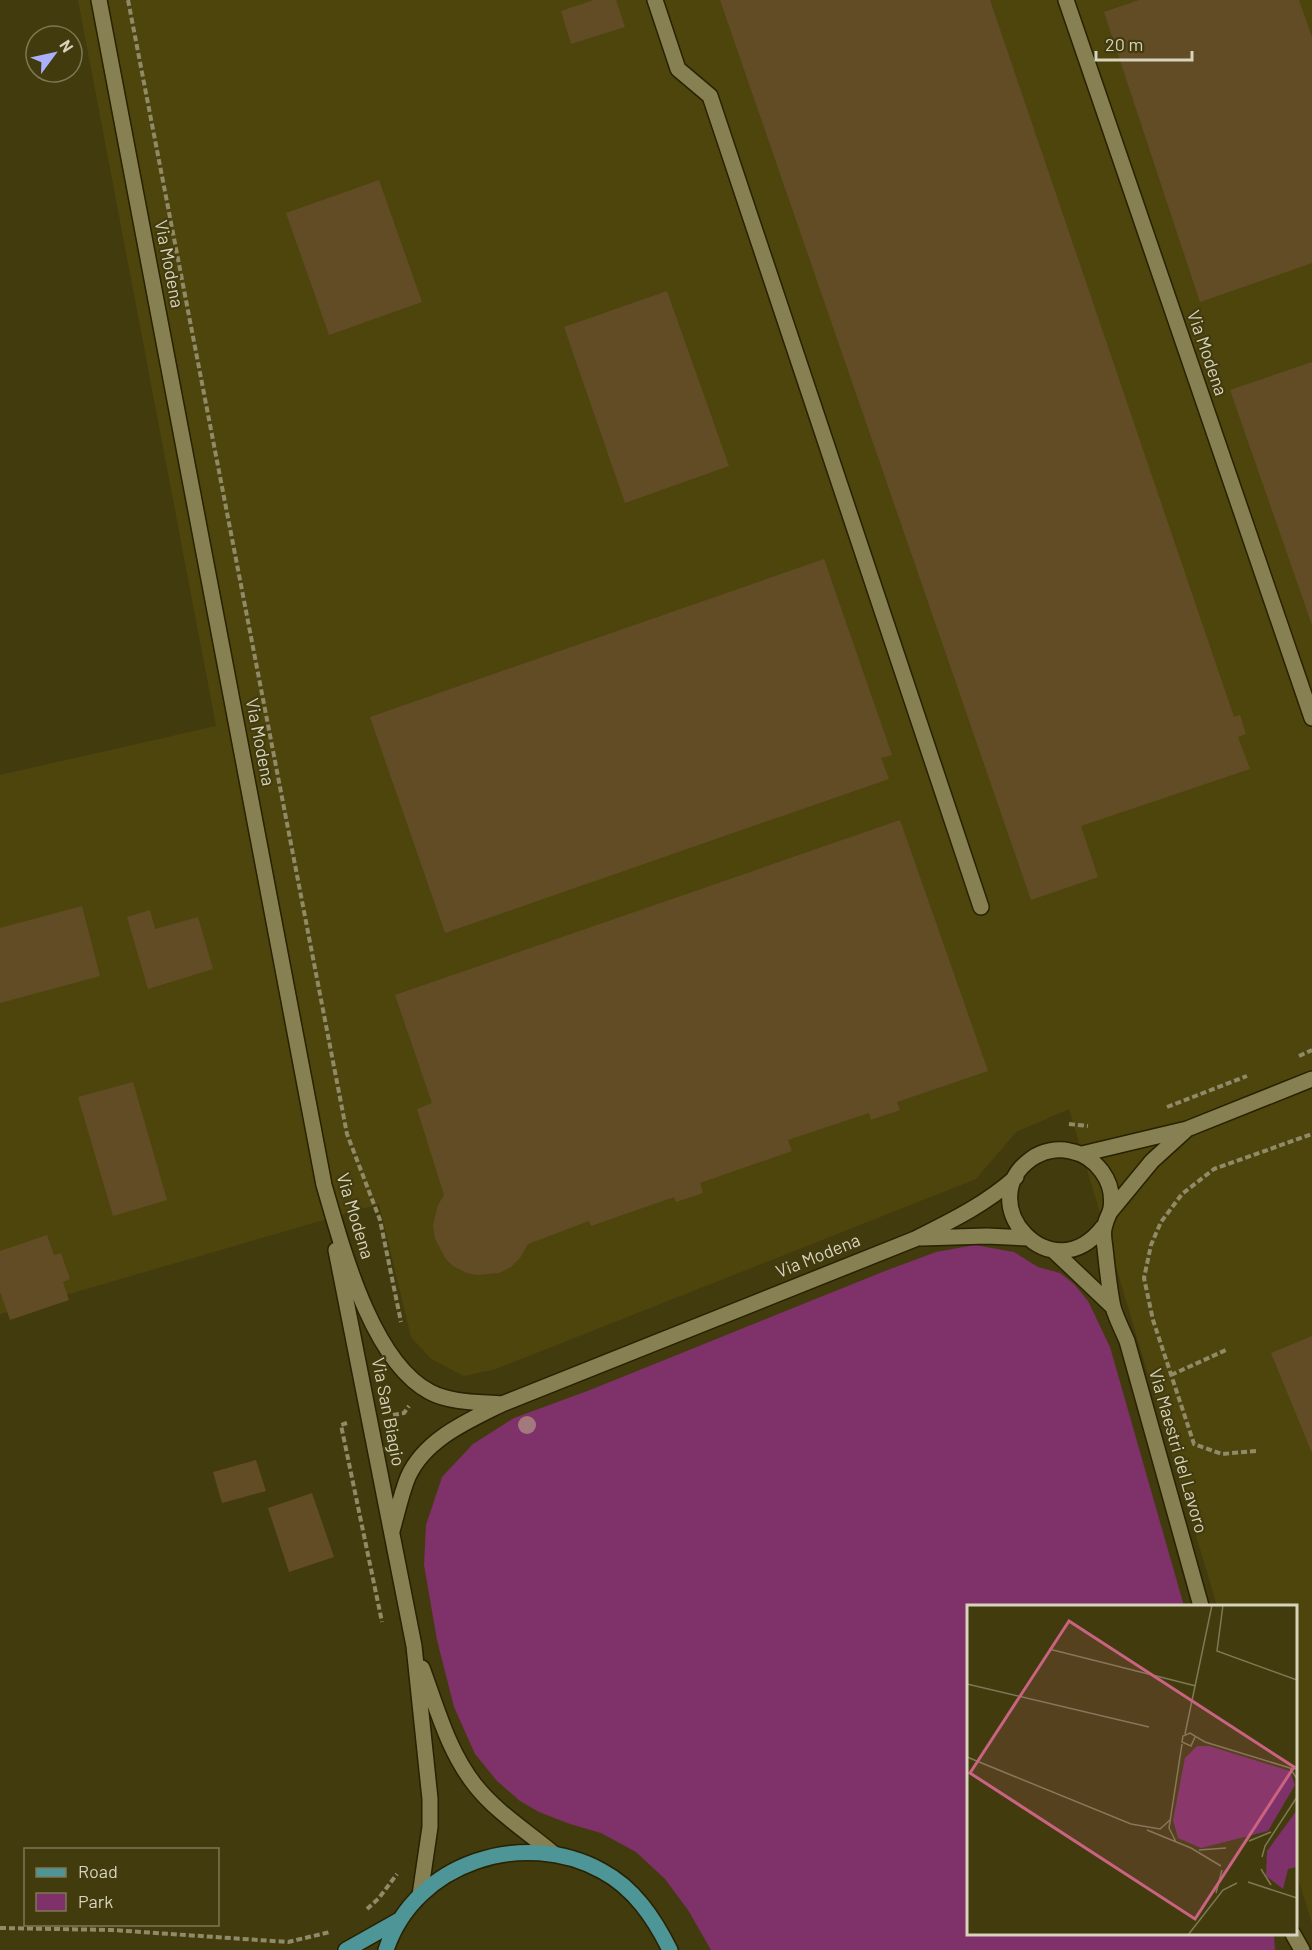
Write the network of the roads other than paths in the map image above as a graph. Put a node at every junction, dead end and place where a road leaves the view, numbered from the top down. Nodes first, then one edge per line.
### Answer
1 (99, 0) edge
2 (655, 0) edge
3 (1066, 0) edge
4 (1312, 718) edge
5 (981, 907) dead end
6 (1312, 1079) edge
7 (1187, 1129) junction
8 (1082, 1154) junction
9 (1016, 1177) junction
10 (324, 1185) junction
11 (1110, 1212) junction
12 (1103, 1227) junction
13 (1028, 1238) junction
14 (915, 1239) junction
15 (1053, 1250) junction
16 (1113, 1307) junction
17 (502, 1404) junction
18 (392, 1531) junction
19 (1201, 1605) edge
20 (414, 1646) junction
21 (554, 1854) junction
22 (420, 1896) junction
23 (400, 1919) junction
24 (1293, 1935) edge
25 (1294, 1935) edge
26 (346, 1950) edge
27 (386, 1950) edge
28 (670, 1950) edge
29 (1289, 1950) edge
30 (1302, 1950) edge

1 - 10 street, Via Modena
2 - 5 street
3 - 4 street, Via Modena
6 - 7 street, Via Modena
7 - 8 street, Via Modena
7 - 11 street, Via Modena
8 - 9 street, Via Modena
8 - 11 street, Via Modena
9 - 13 street
9 - 14 street, Via Modena
10 - 17 street, Via Modena
10 - 18 street, Via San Biagio
11 - 12 street, Via Modena
12 - 15 street, Via Modena
12 - 16 street, Via Maestri del Lavoro
13 - 14 street, Via Modena
13 - 15 street, Via Modena
14 - 17 street, Via Modena
15 - 16 street, Via Maestri del Lavoro
16 - 19 street, Via Maestri del Lavoro
17 - 18 street, Via Modena
18 - 20 street, Via San Biagio
20 - 21 street, Via San Biagio
20 - 22 street, Via San Biagio
21 - 22 main road
21 - 28 main road
22 - 23 main road
23 - 26 main road
23 - 27 main road
24 - 29 street
25 - 30 street

